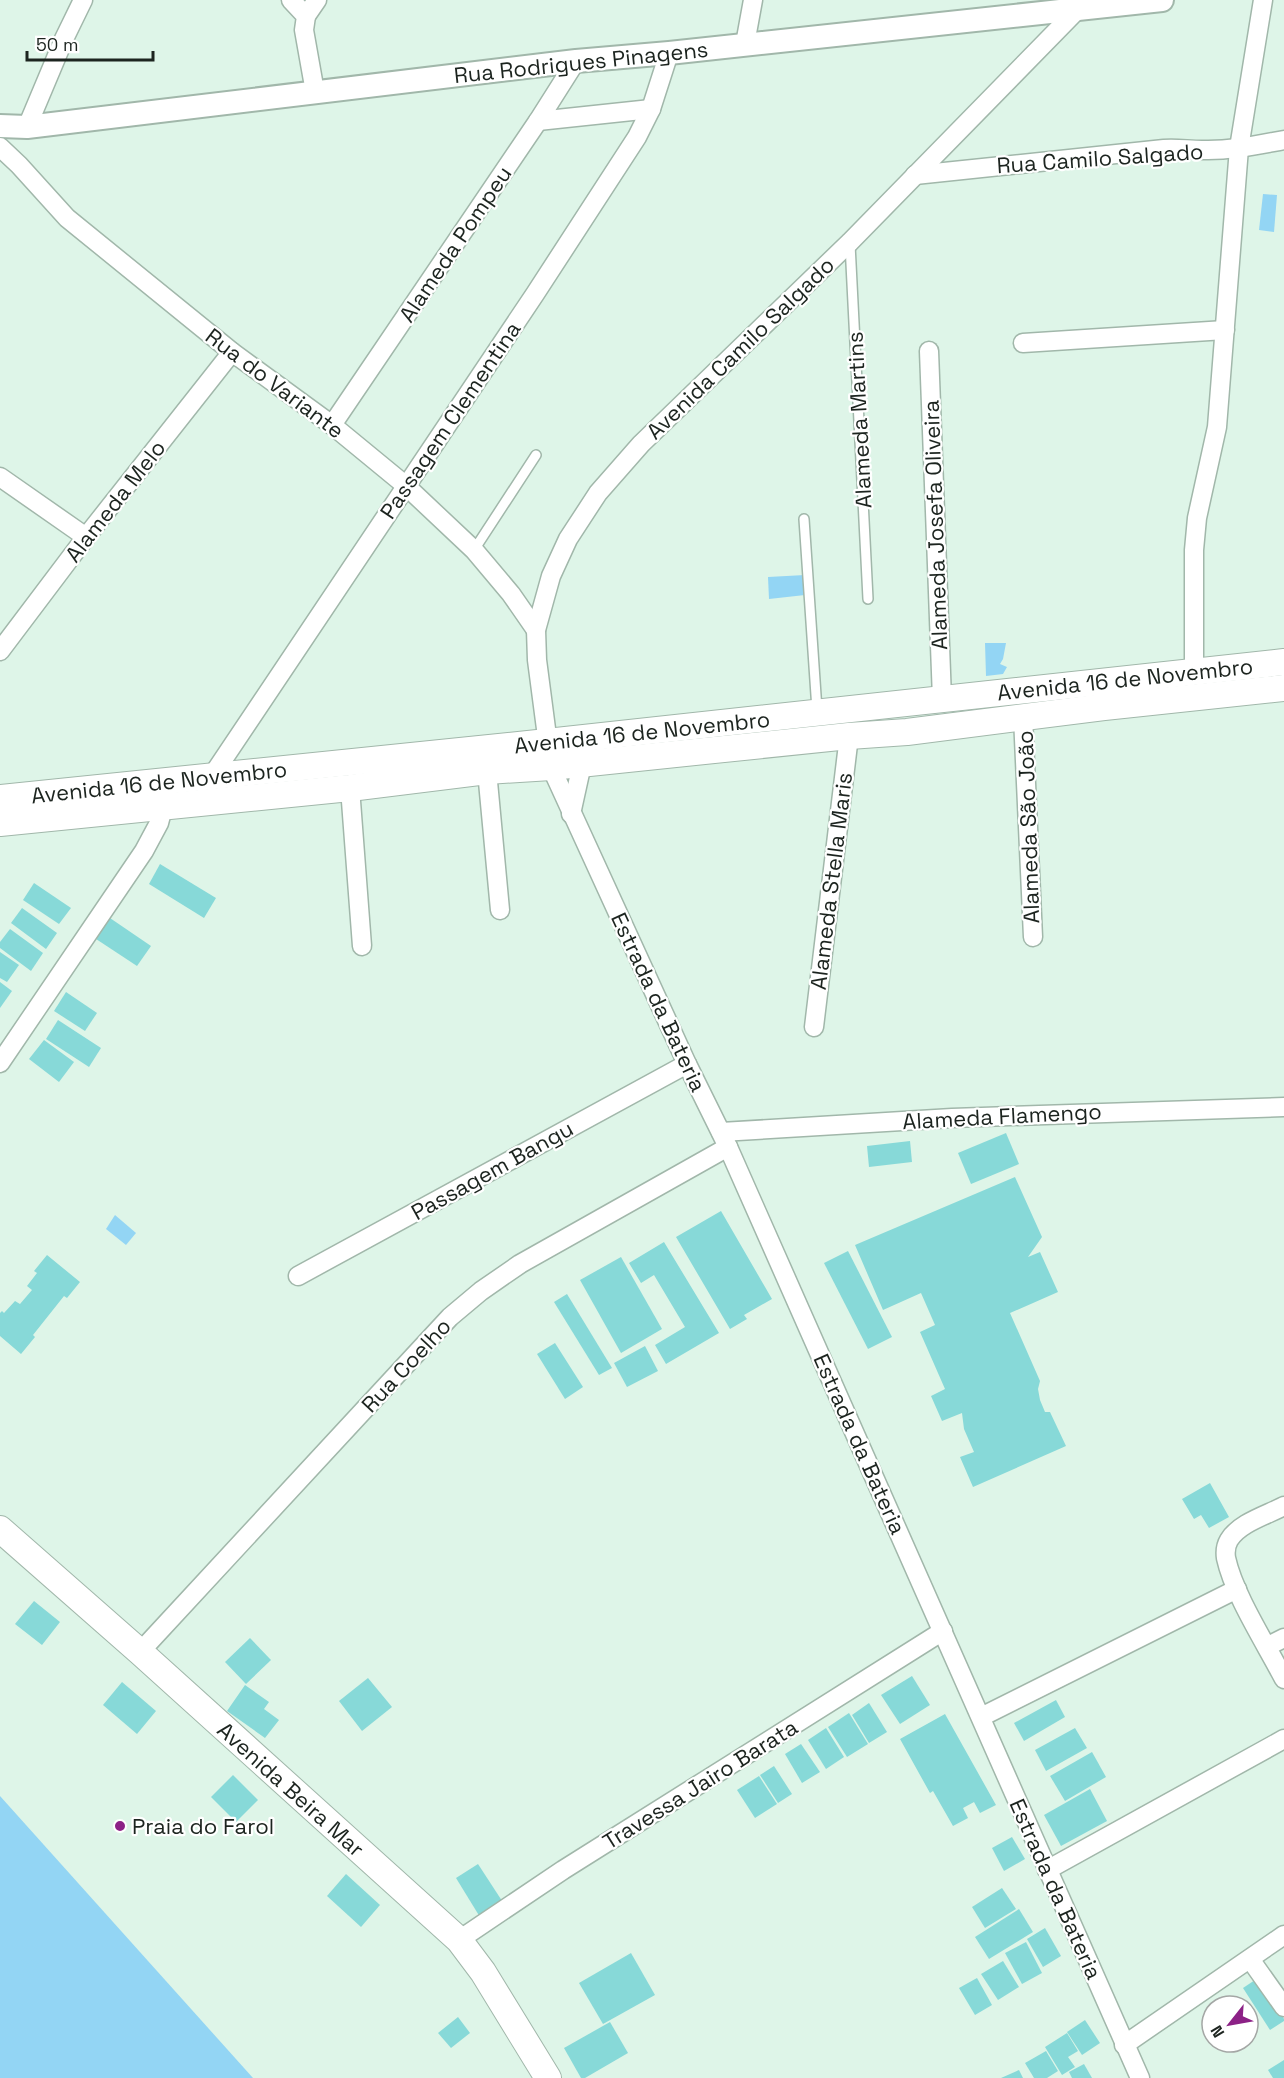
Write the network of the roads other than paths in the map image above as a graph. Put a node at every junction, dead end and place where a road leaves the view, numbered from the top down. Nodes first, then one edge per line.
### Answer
1 (83, 0) edge
2 (291, 0) edge
3 (317, 0) edge
4 (753, 0) edge
5 (1162, 0) edge
6 (1263, 0) edge
7 (1083, 5) edge
8 (306, 16) junction
9 (745, 44) junction
10 (669, 54) junction
11 (576, 61) junction
12 (315, 92) junction
13 (651, 109) junction
14 (538, 121) junction
15 (0, 126) edge
16 (27, 127) junction
17 (1284, 140) edge
18 (0, 147) edge
19 (1239, 148) junction
20 (915, 175) junction
21 (850, 242) junction
22 (1225, 330) junction
23 (1023, 343) dead end
24 (929, 351) dead end
25 (232, 352) junction
26 (333, 425) junction
27 (536, 455) dead end
28 (0, 477) edge
29 (405, 485) junction
30 (804, 519) dead end
31 (86, 537) junction
32 (474, 550) junction
33 (868, 599) dead end
34 (536, 630) junction
35 (0, 651) edge
36 (1284, 662) edge
37 (1194, 672) junction
38 (1284, 688) edge
39 (942, 699) junction
40 (817, 713) junction
41 (1023, 717) junction
42 (849, 735) junction
43 (582, 738) junction
44 (547, 742) junction
45 (582, 764) junction
46 (551, 767) junction
47 (488, 771) junction
48 (212, 776) junction
49 (350, 788) junction
50 (167, 793) junction
51 (0, 798) edge
52 (572, 814) junction
53 (0, 822) edge
54 (500, 910) dead end
55 (1033, 937) dead end
56 (362, 946) dead end
57 (814, 1027) dead end
58 (0, 1063) edge
59 (687, 1064) junction
60 (1284, 1107) edge
61 (724, 1140) junction
62 (298, 1276) dead end
63 (1284, 1506) edge
64 (0, 1529) edge
65 (1237, 1589) junction
66 (943, 1631) junction
67 (1276, 1642) edge
68 (140, 1652) junction
69 (1284, 1679) edge
70 (981, 1717) junction
71 (1284, 1739) edge
72 (1047, 1870) junction
73 (1284, 1935) edge
74 (459, 1940) junction
75 (1250, 1959) junction
76 (1284, 2007) edge
77 (1124, 2045) junction
78 (548, 2078) edge
79 (1140, 2078) edge

1 - 16 street
2 - 8 street
3 - 8 street
4 - 9 street
5 - 7 street, Rua Rodrigues Pinagens
6 - 19 street
7 - 9 street, Rua Rodrigues Pinagens
7 - 20 street, Avenida Camilo Salgado
8 - 12 street
9 - 10 street, Rua Rodrigues Pinagens
10 - 11 street, Rua Rodrigues Pinagens
10 - 13 street, Passagem Clementina
11 - 12 street, Rua Rodrigues Pinagens
11 - 14 street, Alameda Pompeu
12 - 16 street, Rua Rodrigues Pinagens
13 - 14 street
13 - 29 street, Passagem Clementina
14 - 26 street, Alameda Pompeu
15 - 16 street, Rua Rodrigues Pinagens
17 - 19 street, Rua Camilo Salgado
18 - 25 street, Rua do Variante
19 - 20 street, Rua Camilo Salgado
19 - 22 street
20 - 21 street, Avenida Camilo Salgado
21 - 33 lane, Alameda Martins
21 - 34 street, Avenida Camilo Salgado
22 - 23 street
22 - 37 street
24 - 39 street, Alameda Josefa Oliveira
25 - 26 street, Rua do Variante
25 - 31 street, Alameda Melo
26 - 29 street, Rua do Variante
27 - 32 lane
28 - 31 street
29 - 32 street, Rua do Variante
29 - 48 street, Passagem Clementina
30 - 40 lane
31 - 35 street, Alameda Melo
32 - 34 street, Rua do Variante
34 - 44 street, Avenida Camilo Salgado
36 - 37 main road, Avenida 16 de Novembro
37 - 39 main road, Avenida 16 de Novembro
38 - 41 main road, Avenida 16 de Novembro
39 - 40 main road, Avenida 16 de Novembro
40 - 43 main road, Avenida 16 de Novembro
41 - 42 main road, Avenida 16 de Novembro
41 - 55 street, Alameda São João
42 - 45 main road, Avenida 16 de Novembro
42 - 57 street, Alameda Stella Maris
43 - 44 main road, Avenida 16 de Novembro
43 - 45 street
44 - 46 street, Avenida Camilo Salgado
44 - 48 main road, Avenida 16 de Novembro
45 - 46 main road, Avenida 16 de Novembro
45 - 52 street
46 - 47 main road, Avenida 16 de Novembro
46 - 52 street, Estrada da Bateria
47 - 49 main road, Avenida 16 de Novembro
47 - 54 street
48 - 50 main road, Avenida 16 de Novembro
49 - 50 main road, Avenida 16 de Novembro
49 - 56 street
50 - 51 main road, Avenida 16 de Novembro
50 - 53 main road, Avenida 16 de Novembro
50 - 58 street
52 - 59 street, Estrada da Bateria
59 - 61 street, Estrada da Bateria
59 - 62 street, Passagem Bangu
60 - 61 street, Alameda Flamengo
61 - 66 street, Estrada da Bateria
61 - 68 street, Rua Coelho
63 - 65 street
64 - 68 main road, Avenida Beira Mar
65 - 67 street
65 - 70 street
66 - 70 street, Estrada da Bateria
66 - 74 street, Travessa Jairo Barata
67 - 69 street
68 - 74 main road, Avenida Beira Mar
70 - 72 street, Estrada da Bateria
71 - 72 street
72 - 77 street, Estrada da Bateria
73 - 75 street
74 - 78 main road, Avenida Beira Mar
75 - 76 street
75 - 77 street
77 - 79 street, Estrada da Bateria

